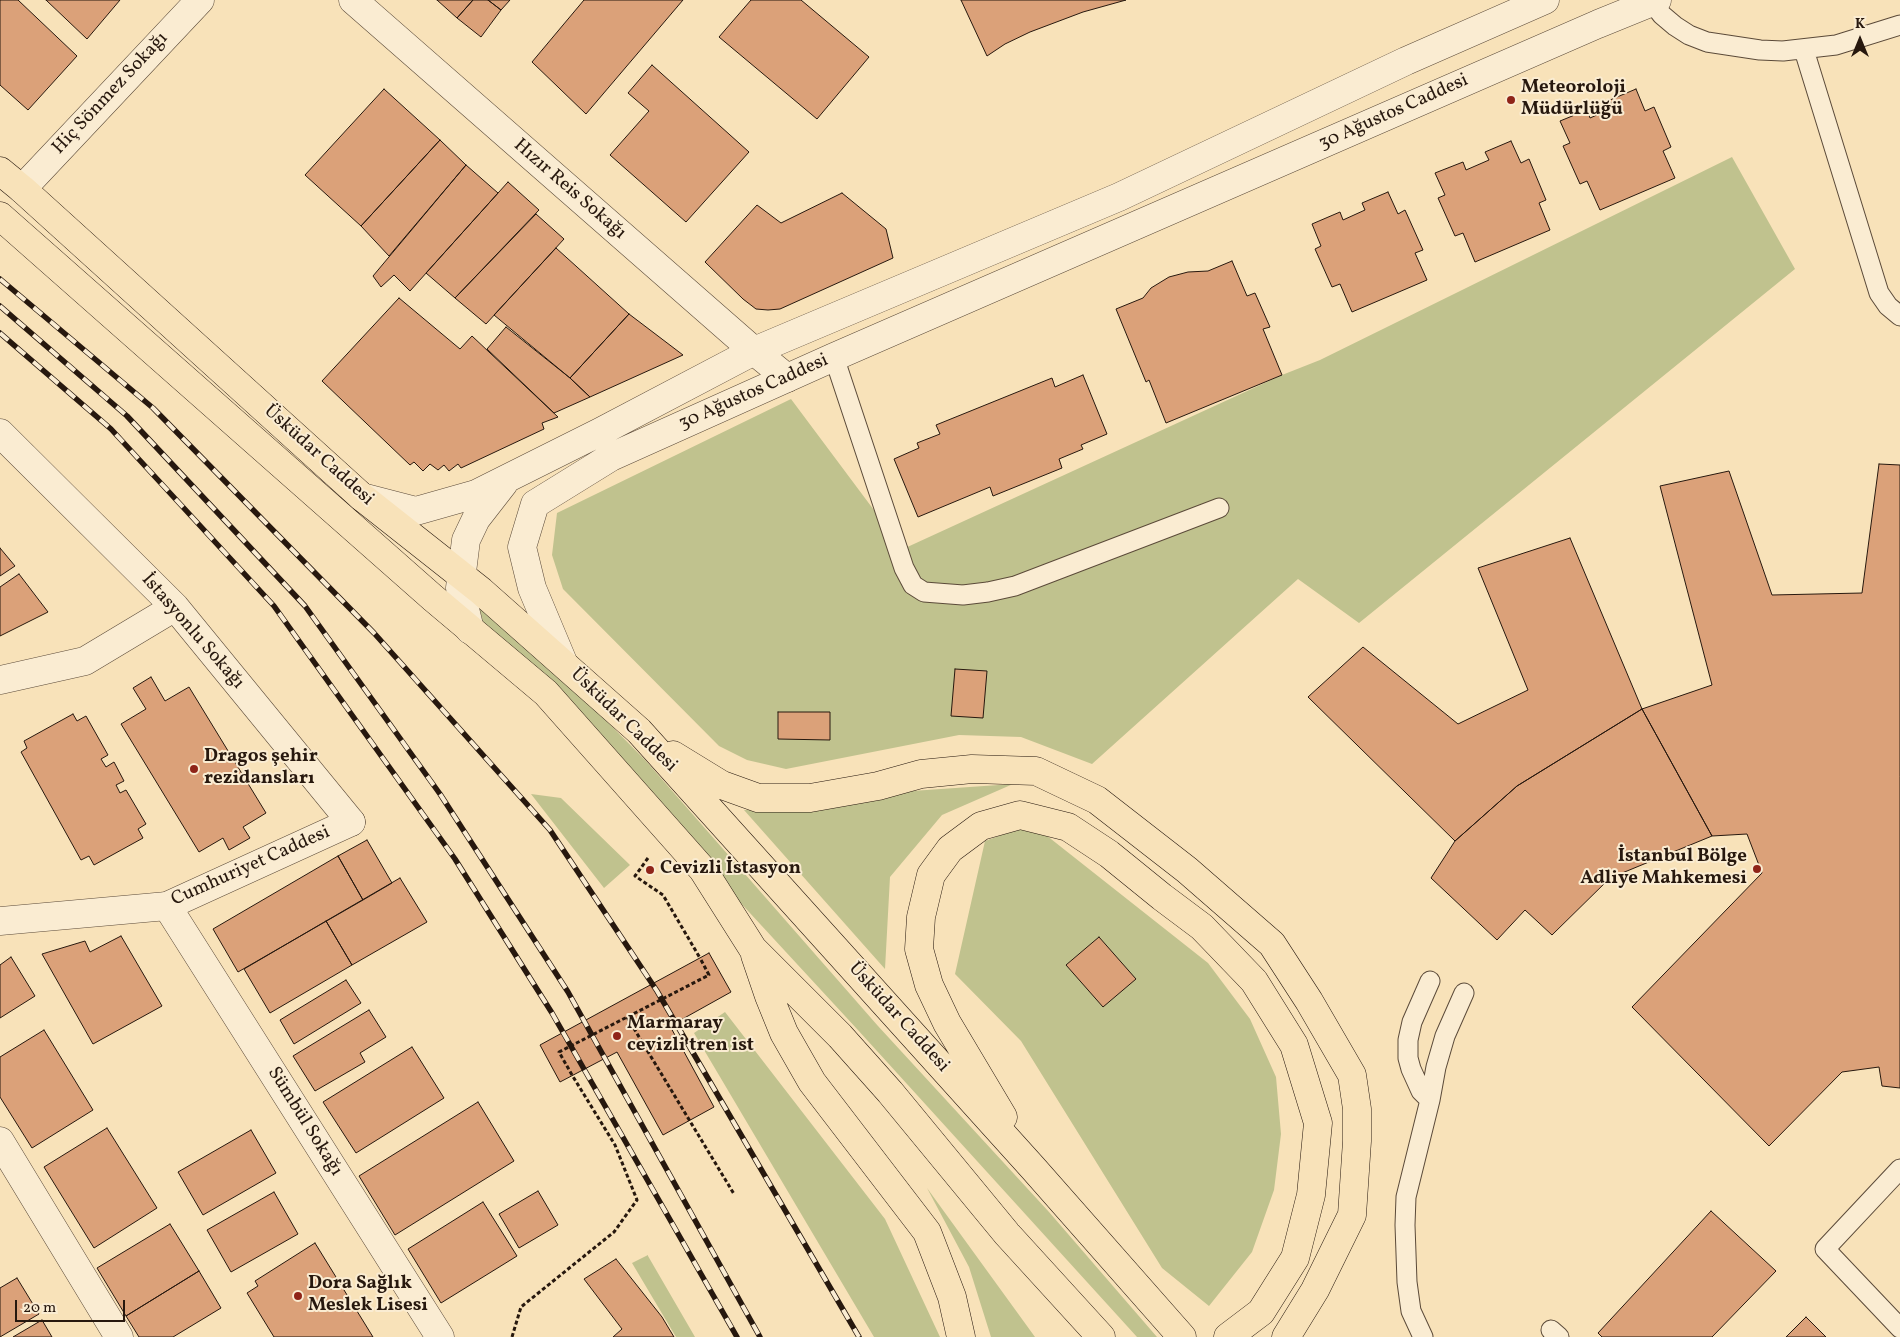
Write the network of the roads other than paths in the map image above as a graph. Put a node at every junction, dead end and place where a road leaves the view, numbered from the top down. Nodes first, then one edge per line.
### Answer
1 (200, 0) edge
2 (353, 0) edge
3 (1545, 0) edge
4 (1655, 1) edge
5 (1900, 25) edge
6 (1804, 50) junction
7 (0, 171) edge
8 (22, 189) junction
9 (1119, 196) junction
10 (0, 216) edge
11 (1132, 227) junction
12 (1900, 316) edge
13 (754, 351) junction
14 (834, 357) junction
15 (787, 378) junction
16 (0, 433) edge
17 (508, 478) junction
18 (362, 497) junction
19 (1219, 508) dead end
20 (461, 575) junction
21 (175, 607) junction
22 (470, 630) junction
23 (563, 662) junction
24 (0, 680) edge
25 (639, 731) junction
26 (351, 822) joint
27 (167, 906) junction
28 (0, 921) edge
29 (753, 949) junction
30 (1430, 981) dead end
31 (1464, 993) dead end
32 (1430, 1100) junction
33 (0, 1140) edge
34 (1033, 1168) junction
35 (1900, 1169) edge
36 (1900, 1328) edge
37 (119, 1337) edge
38 (440, 1337) edge
39 (961, 1337) edge
40 (1101, 1337) edge
41 (1182, 1337) edge
42 (1228, 1337) edge
43 (1286, 1337) edge
44 (1423, 1337) edge

1 - 8 street, Hiç Sönmez Sokağı
2 - 13 street, Hızır Reis Sokağı
3 - 9 street, 30 Ağustos Caddesi
4 - 6 lane
4 - 11 street, 30 Ağustos Caddesi
5 - 6 lane
6 - 12 lane
7 - 8 main road, Üsküdar Caddesi
8 - 18 main road, Üsküdar Caddesi
9 - 11 street
9 - 13 street, 30 Ağustos Caddesi
10 - 22 main road, Üsküdar Caddesi
11 - 14 street, 30 Ağustos Caddesi
13 - 15 street, Hızır Reis Sokağı
13 - 17 street, 30 Ağustos Caddesi
14 - 15 street, 30 Ağustos Caddesi
14 - 19 lane
15 - 23 street, 30 Ağustos Caddesi
16 - 21 street, İstasyonlu Sokağı
17 - 18 street, 30 Ağustos Caddesi
17 - 20 street, 30 Ağustos Caddesi
18 - 20 main road, Üsküdar Caddesi
20 - 22 street, 30 Ağustos Caddesi
20 - 23 main road, Üsküdar Caddesi
21 - 24 street
21 - 26 street, İstasyonlu Sokağı
22 - 29 main road, Üsküdar Caddesi
23 - 25 main road, Üsküdar Caddesi
25 - 34 main road, Üsküdar Caddesi
25 - 43 main road
26 - 27 street, Cumhuriyet Caddesi
27 - 28 street, Cumhuriyet Caddesi
27 - 38 street, Sümbül Sokağı
29 - 39 main road
29 - 40 main road, Üsküdar Caddesi
30 - 32 lane
31 - 32 lane
32 - 44 lane
33 - 37 street
34 - 41 main road, Üsküdar Caddesi
34 - 42 main road
35 - 36 lane

